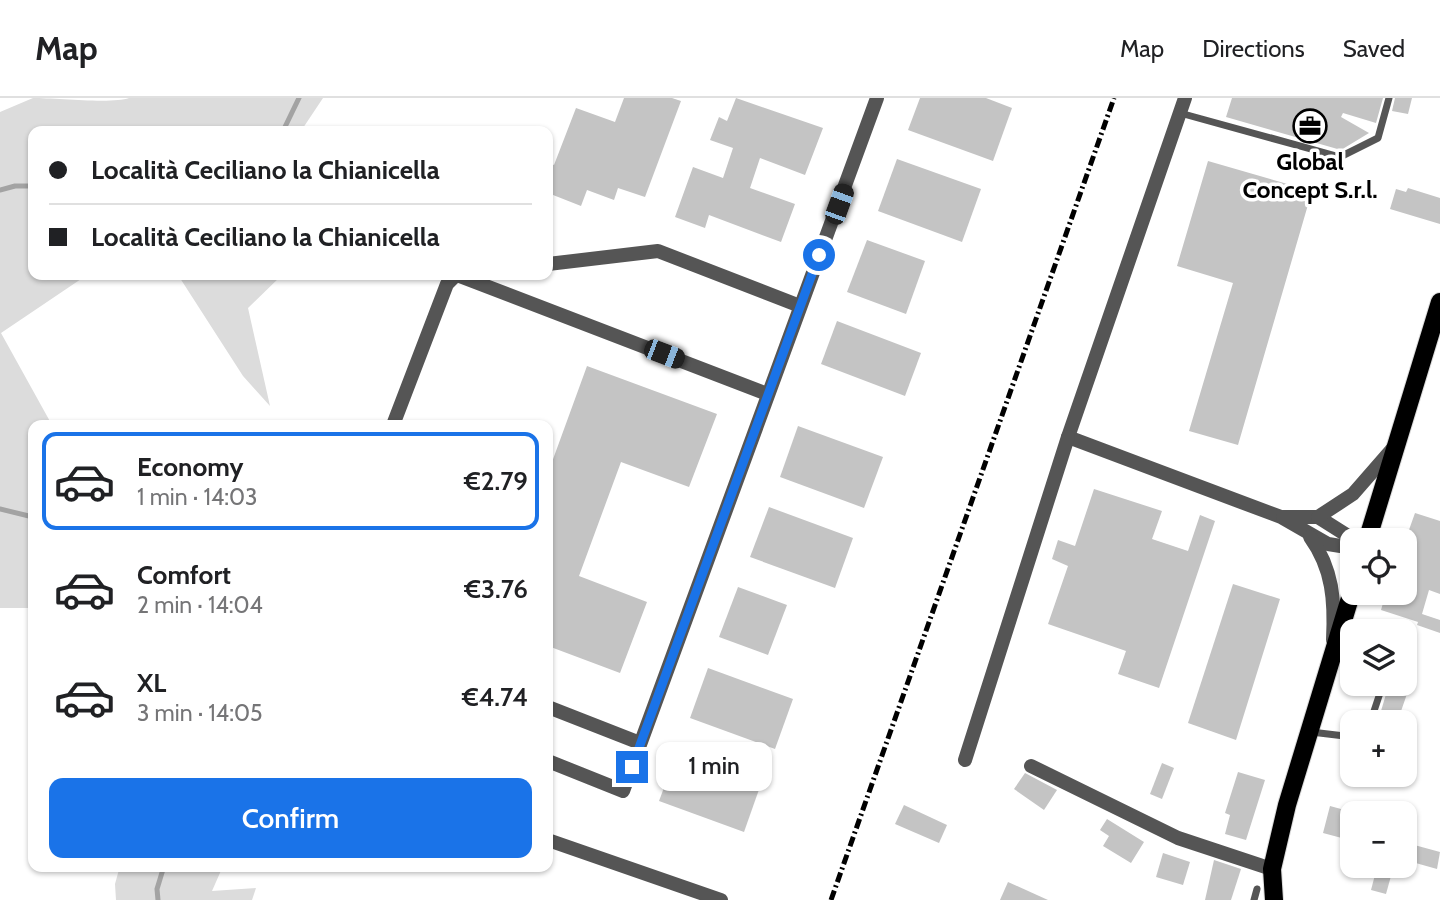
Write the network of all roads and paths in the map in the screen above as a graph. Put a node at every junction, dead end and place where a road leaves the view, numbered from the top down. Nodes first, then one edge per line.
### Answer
1 (877, 98) edge
2 (1185, 98) edge
3 (1389, 98) edge
4 (1180, 113) junction
5 (553, 263) edge
6 (452, 280) edge
7 (469, 280) edge
8 (1440, 302) edge
9 (800, 306) junction
10 (1436, 330) edge
11 (767, 394) junction
12 (395, 420) edge
13 (1068, 437) junction
14 (1396, 443) junction
15 (1281, 517) junction
16 (1318, 517) junction
17 (1371, 528) edge
18 (1340, 531) edge
19 (1307, 533) junction
20 (1340, 546) edge
21 (1340, 630) edge
22 (1332, 659) junction
23 (553, 709) edge
24 (1310, 732) junction
25 (1340, 735) edge
26 (640, 743) junction
27 (965, 760) dead end
28 (553, 763) edge
29 (1031, 766) dead end
30 (553, 842) edge
31 (1272, 869) junction
32 (1257, 889) dead end
33 (721, 900) edge
34 (1254, 900) edge
35 (1274, 900) edge

1 - 9 street
2 - 4 street
3 - 4 lane
4 - 13 street
5 - 9 street
6 - 12 street
7 - 11 street
8 - 10 main road
9 - 11 street
10 - 14 main road
11 - 26 street
13 - 15 street
13 - 27 street
14 - 16 street
14 - 17 main road
15 - 16 street
15 - 19 street
16 - 18 street
19 - 20 street
19 - 22 street
21 - 22 main road
22 - 24 main road
23 - 26 street
24 - 25 lane
24 - 31 main road
26 - 28 street
29 - 31 street
30 - 33 street
31 - 35 main road
32 - 34 lane

